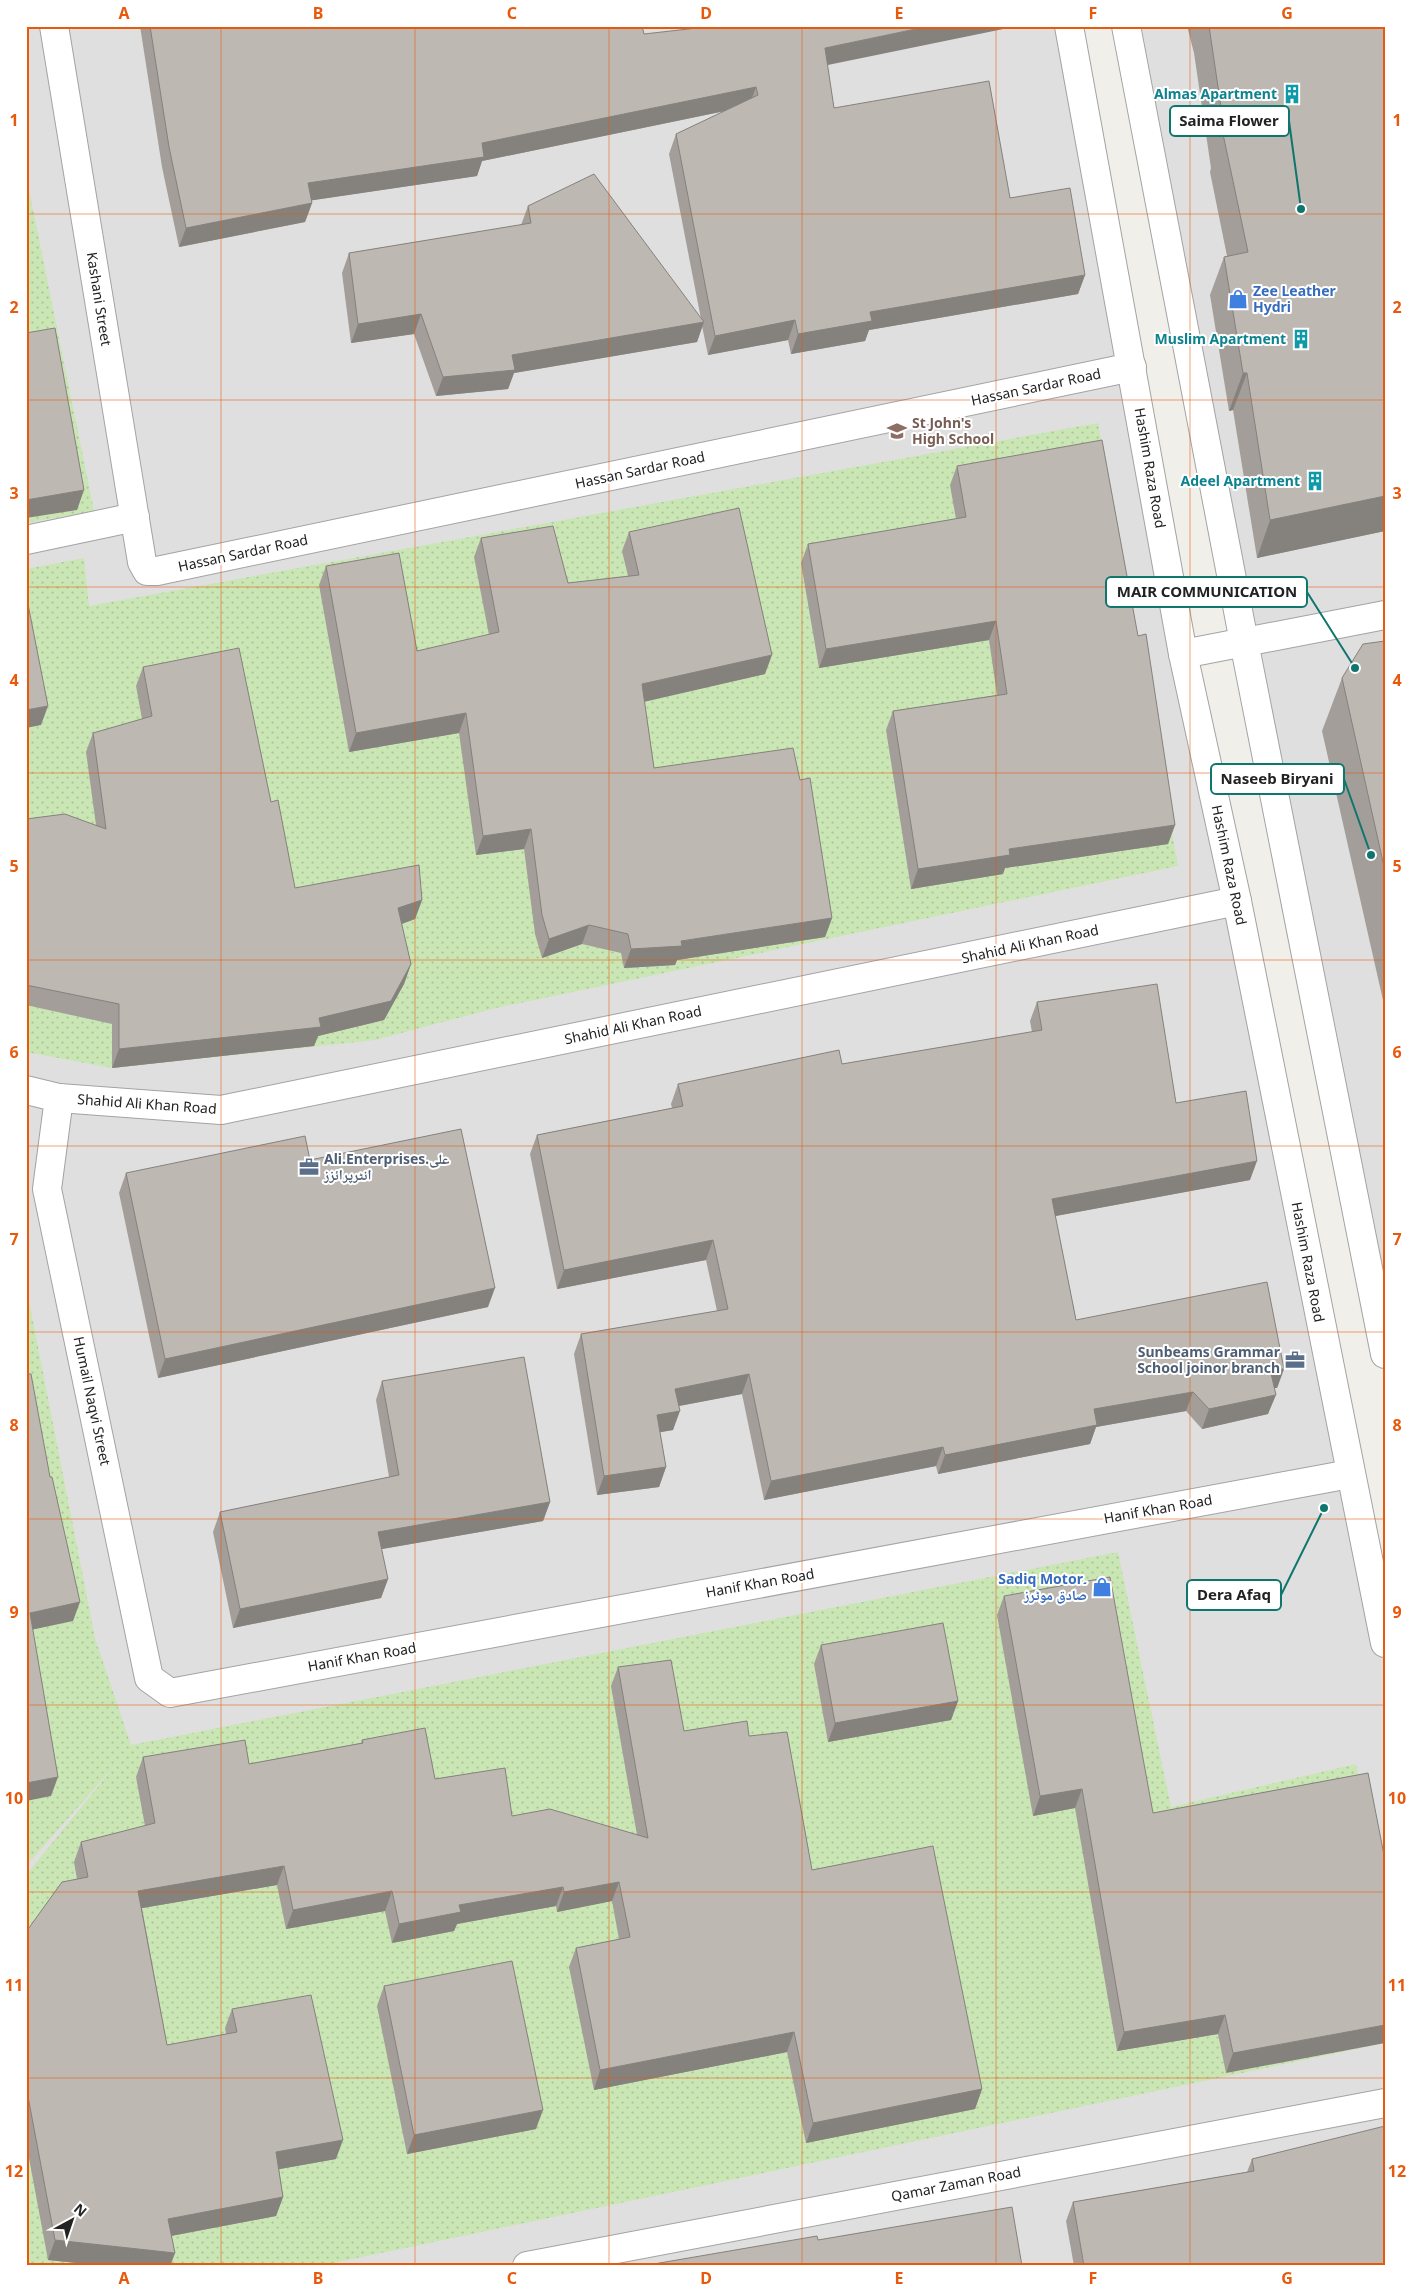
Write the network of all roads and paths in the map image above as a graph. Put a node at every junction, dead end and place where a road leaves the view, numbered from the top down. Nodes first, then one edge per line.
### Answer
1 (54, 26) edge
2 (1069, 26) edge
3 (1126, 26) edge
4 (1132, 367) junction
5 (135, 517) junction
6 (26, 540) edge
7 (147, 571) joint
8 (1385, 615) edge
9 (1244, 642) junction
10 (1183, 654) junction
11 (1237, 901) junction
12 (26, 1090) edge
13 (59, 1098) junction
14 (1385, 1354) edge
15 (1350, 1474) junction
16 (1385, 1643) edge
17 (170, 1693) joint
18 (1385, 2103) edge
19 (527, 2266) edge

1 - 5 street, Kashani Street
2 - 4 street, Hashim Raza Road
3 - 9 street
4 - 7 street, Hassan Sardar Road
4 - 10 street, Hashim Raza Road
5 - 6 street
5 - 7 street, Kashani Street
8 - 9 street
9 - 10 street
9 - 14 street
10 - 11 street, Hashim Raza Road
11 - 13 street, Shahid Ali Khan Road
11 - 15 street, Hashim Raza Road
12 - 13 street, Shahid Ali Khan Road
13 - 17 street, Humail Naqvi Street
15 - 16 street, Hashim Raza Road
15 - 17 street, Hanif Khan Road
18 - 19 street, Qamar Zaman Road

